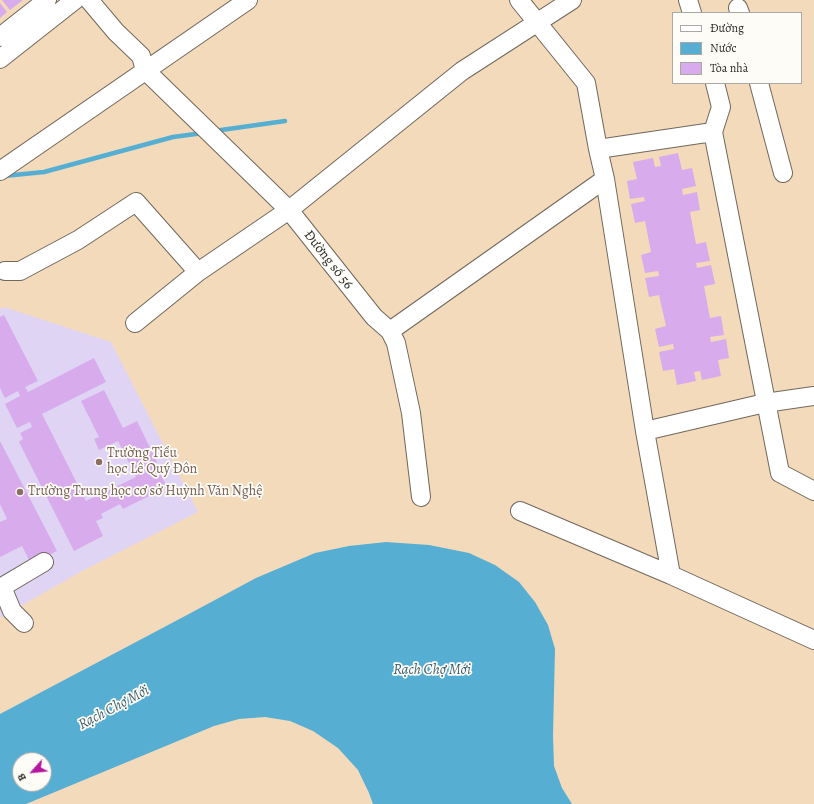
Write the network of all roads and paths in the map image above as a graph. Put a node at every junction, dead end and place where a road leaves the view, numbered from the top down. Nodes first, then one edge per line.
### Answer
1 (47, 0) edge
2 (75, 0) edge
3 (89, 0) edge
4 (248, 0) edge
5 (519, 0) edge
6 (572, 0) edge
7 (688, 0) edge
8 (692, 12) edge
9 (537, 22) junction
10 (0, 37) edge
11 (0, 59) edge
12 (145, 70) junction
13 (715, 84) edge
14 (759, 84) edge
15 (713, 132) junction
16 (598, 149) junction
17 (2, 169) edge
18 (783, 174) dead end
19 (605, 179) junction
20 (289, 210) junction
21 (5, 271) dead end
22 (198, 272) junction
23 (135, 323) dead end
24 (390, 331) junction
25 (814, 396) edge
26 (766, 403) junction
27 (645, 431) junction
28 (814, 491) edge
29 (421, 496) dead end
30 (520, 511) dead end
31 (44, 562) dead end
32 (671, 575) junction
33 (1, 587) edge
34 (24, 624) dead end
35 (814, 640) edge

1 - 10 street
2 - 11 street
3 - 12 street
4 - 12 street
5 - 9 street
6 - 9 street
7 - 8 street
9 - 16 street
9 - 20 street
12 - 17 street
12 - 20 street, Đường số 56
13 - 15 street
14 - 18 street
15 - 16 street
15 - 26 street
16 - 19 street
19 - 24 street
19 - 27 street
20 - 22 street
20 - 24 street, Đường số 56
21 - 22 street
22 - 23 street
24 - 29 street, Đường số 56
25 - 26 street
26 - 27 street
26 - 28 street
27 - 32 street
30 - 32 street
31 - 33 street
32 - 35 street
33 - 34 street

